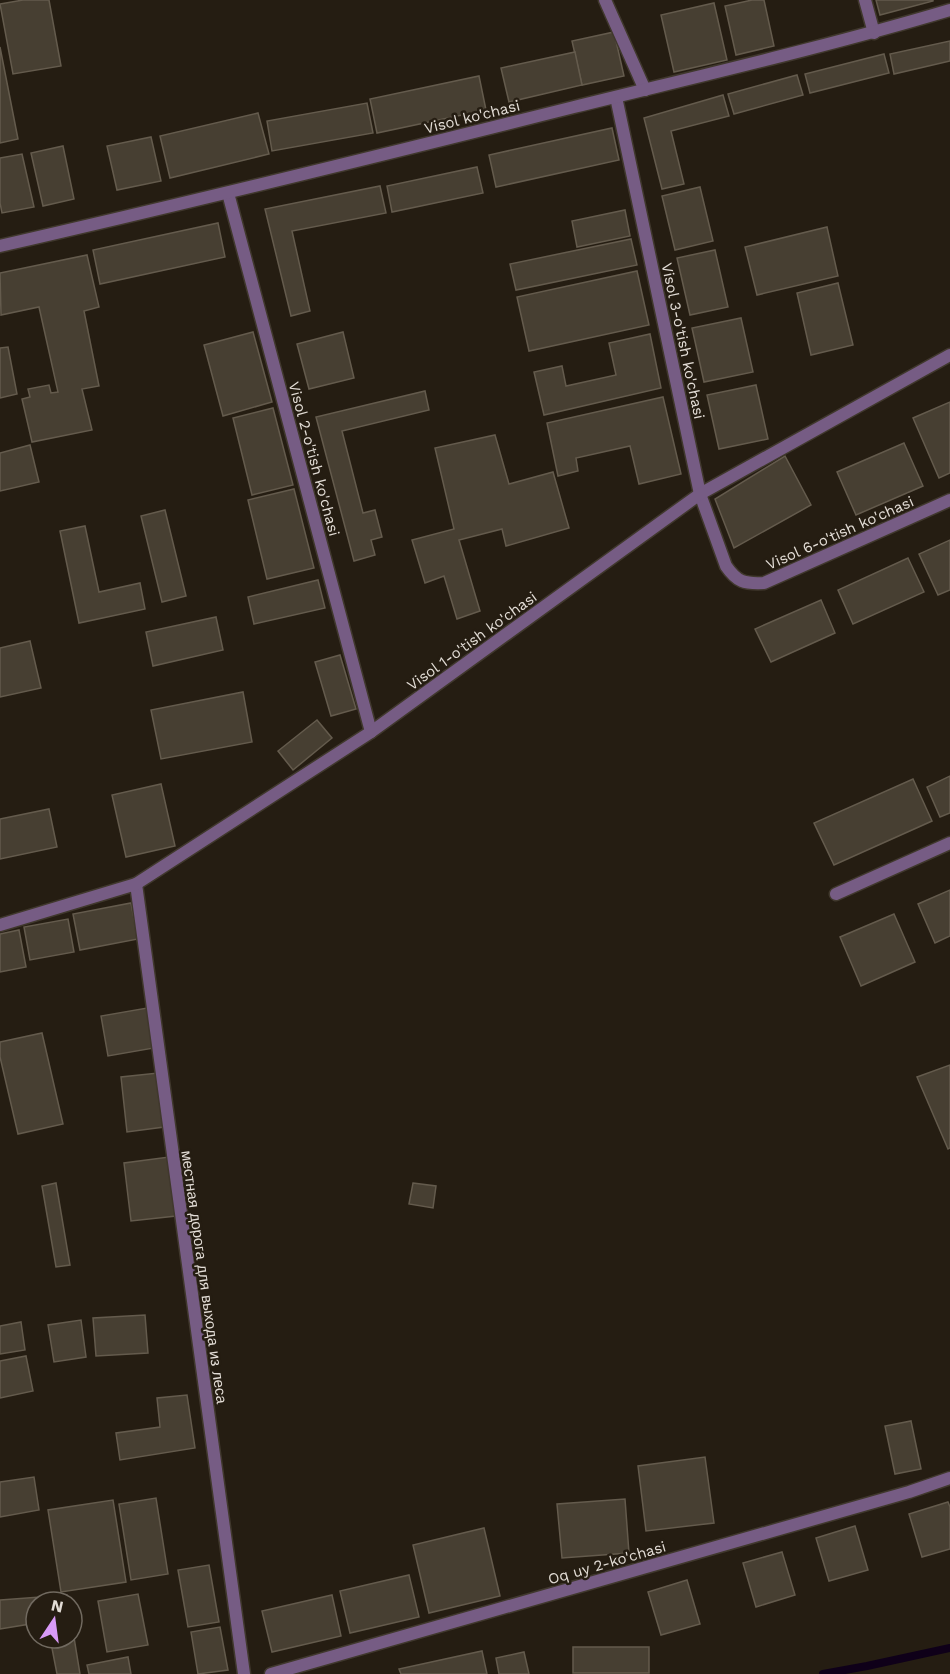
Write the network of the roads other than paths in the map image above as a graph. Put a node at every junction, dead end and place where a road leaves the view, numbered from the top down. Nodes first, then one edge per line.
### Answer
1 (605, 0) edge
2 (865, 0) edge
3 (950, 10) edge
4 (874, 33) junction
5 (645, 90) junction
6 (616, 97) junction
7 (228, 193) junction
8 (0, 246) edge
9 (950, 355) edge
10 (700, 494) junction
11 (950, 500) edge
12 (741, 582) joint
13 (372, 732) junction
14 (950, 843) edge
15 (136, 884) junction
16 (836, 894) dead end
17 (0, 925) edge
18 (950, 1479) edge
19 (244, 1674) edge
20 (271, 1674) edge

1 - 5 street
2 - 4 street
3 - 4 street, Visol ko'chasi
4 - 5 street, Visol ko'chasi
5 - 6 street, Visol ko'chasi
6 - 7 street, Visol ko'chasi
6 - 10 street, Visol 3-o'tish ko'chasi
7 - 8 street, Visol ko'chasi
7 - 13 street, Visol 2-o'tish ko'chasi
9 - 10 street, Visol 1-o'tish ko'chasi
10 - 12 street, Visol 3-o'tish ko'chasi
10 - 13 street, Visol 1-o'tish ko'chasi
11 - 12 street, Visol 6-o'tish ko'chasi
13 - 15 street, Visol 1-o'tish ko'chasi
14 - 16 street
15 - 17 street, Visol 1-o'tish ko'chasi
15 - 19 street, местная дорога для выхода из леса
18 - 20 street, Oq uy 2-ko'chasi

